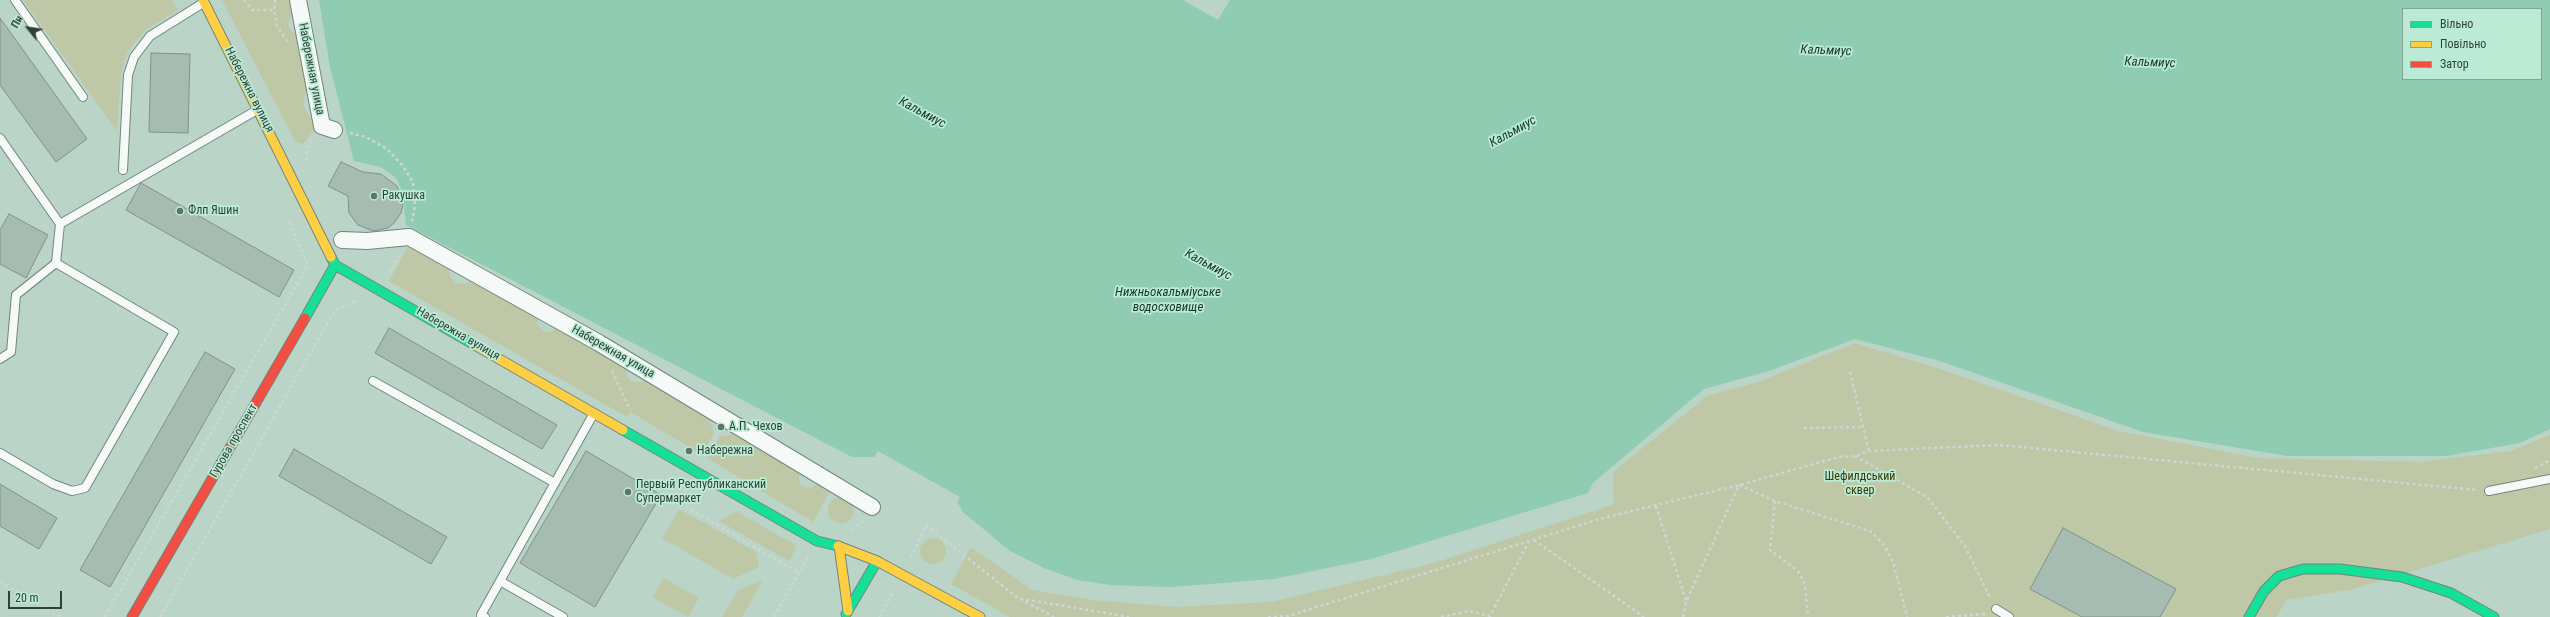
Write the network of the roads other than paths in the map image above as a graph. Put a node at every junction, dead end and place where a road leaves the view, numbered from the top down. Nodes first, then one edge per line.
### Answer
1 (15, 0) edge
2 (298, 0) edge
3 (204, 1) edge
4 (83, 97) dead end
5 (258, 108) junction
6 (328, 128) road end
7 (0, 138) edge
8 (123, 170) dead end
9 (60, 224) junction
10 (342, 240) dead end
11 (56, 263) junction
12 (335, 265) junction
13 (0, 359) edge
14 (373, 381) dead end
15 (594, 413) junction
16 (0, 453) edge
17 (2550, 479) edge
18 (555, 483) junction
19 (2489, 491) road end
20 (872, 507) road end
21 (839, 546) junction
22 (877, 561) junction
23 (500, 581) junction
24 (1996, 609) road end
25 (966, 610) junction
26 (846, 614) edge
27 (954, 614) dead end
28 (132, 617) edge
29 (485, 617) edge
30 (563, 617) edge
31 (858, 617) edge
32 (980, 617) edge
33 (2009, 617) edge
34 (2249, 617) edge
35 (2494, 617) edge

1 - 4 lane
2 - 6 street, Набережная улица
3 - 5 main road, Набережна вулиця
3 - 8 lane
5 - 9 lane
5 - 12 main road, Набережна вулиця
7 - 9 lane
9 - 11 lane
10 - 20 street, Набережная улица
11 - 13 lane
11 - 16 lane
12 - 15 main road, Набережна вулиця
12 - 28 main road, Гурова проспект
14 - 18 lane
15 - 18 lane
15 - 21 main road, Набережна вулиця
17 - 19 lane
18 - 23 lane
21 - 22 main road, Набережна вулиця
21 - 26 main road
22 - 25 main road
22 - 26 main road
23 - 29 lane
23 - 30 lane
24 - 33 lane
25 - 27 lane
25 - 32 main road
26 - 31 lane
34 - 35 main road

